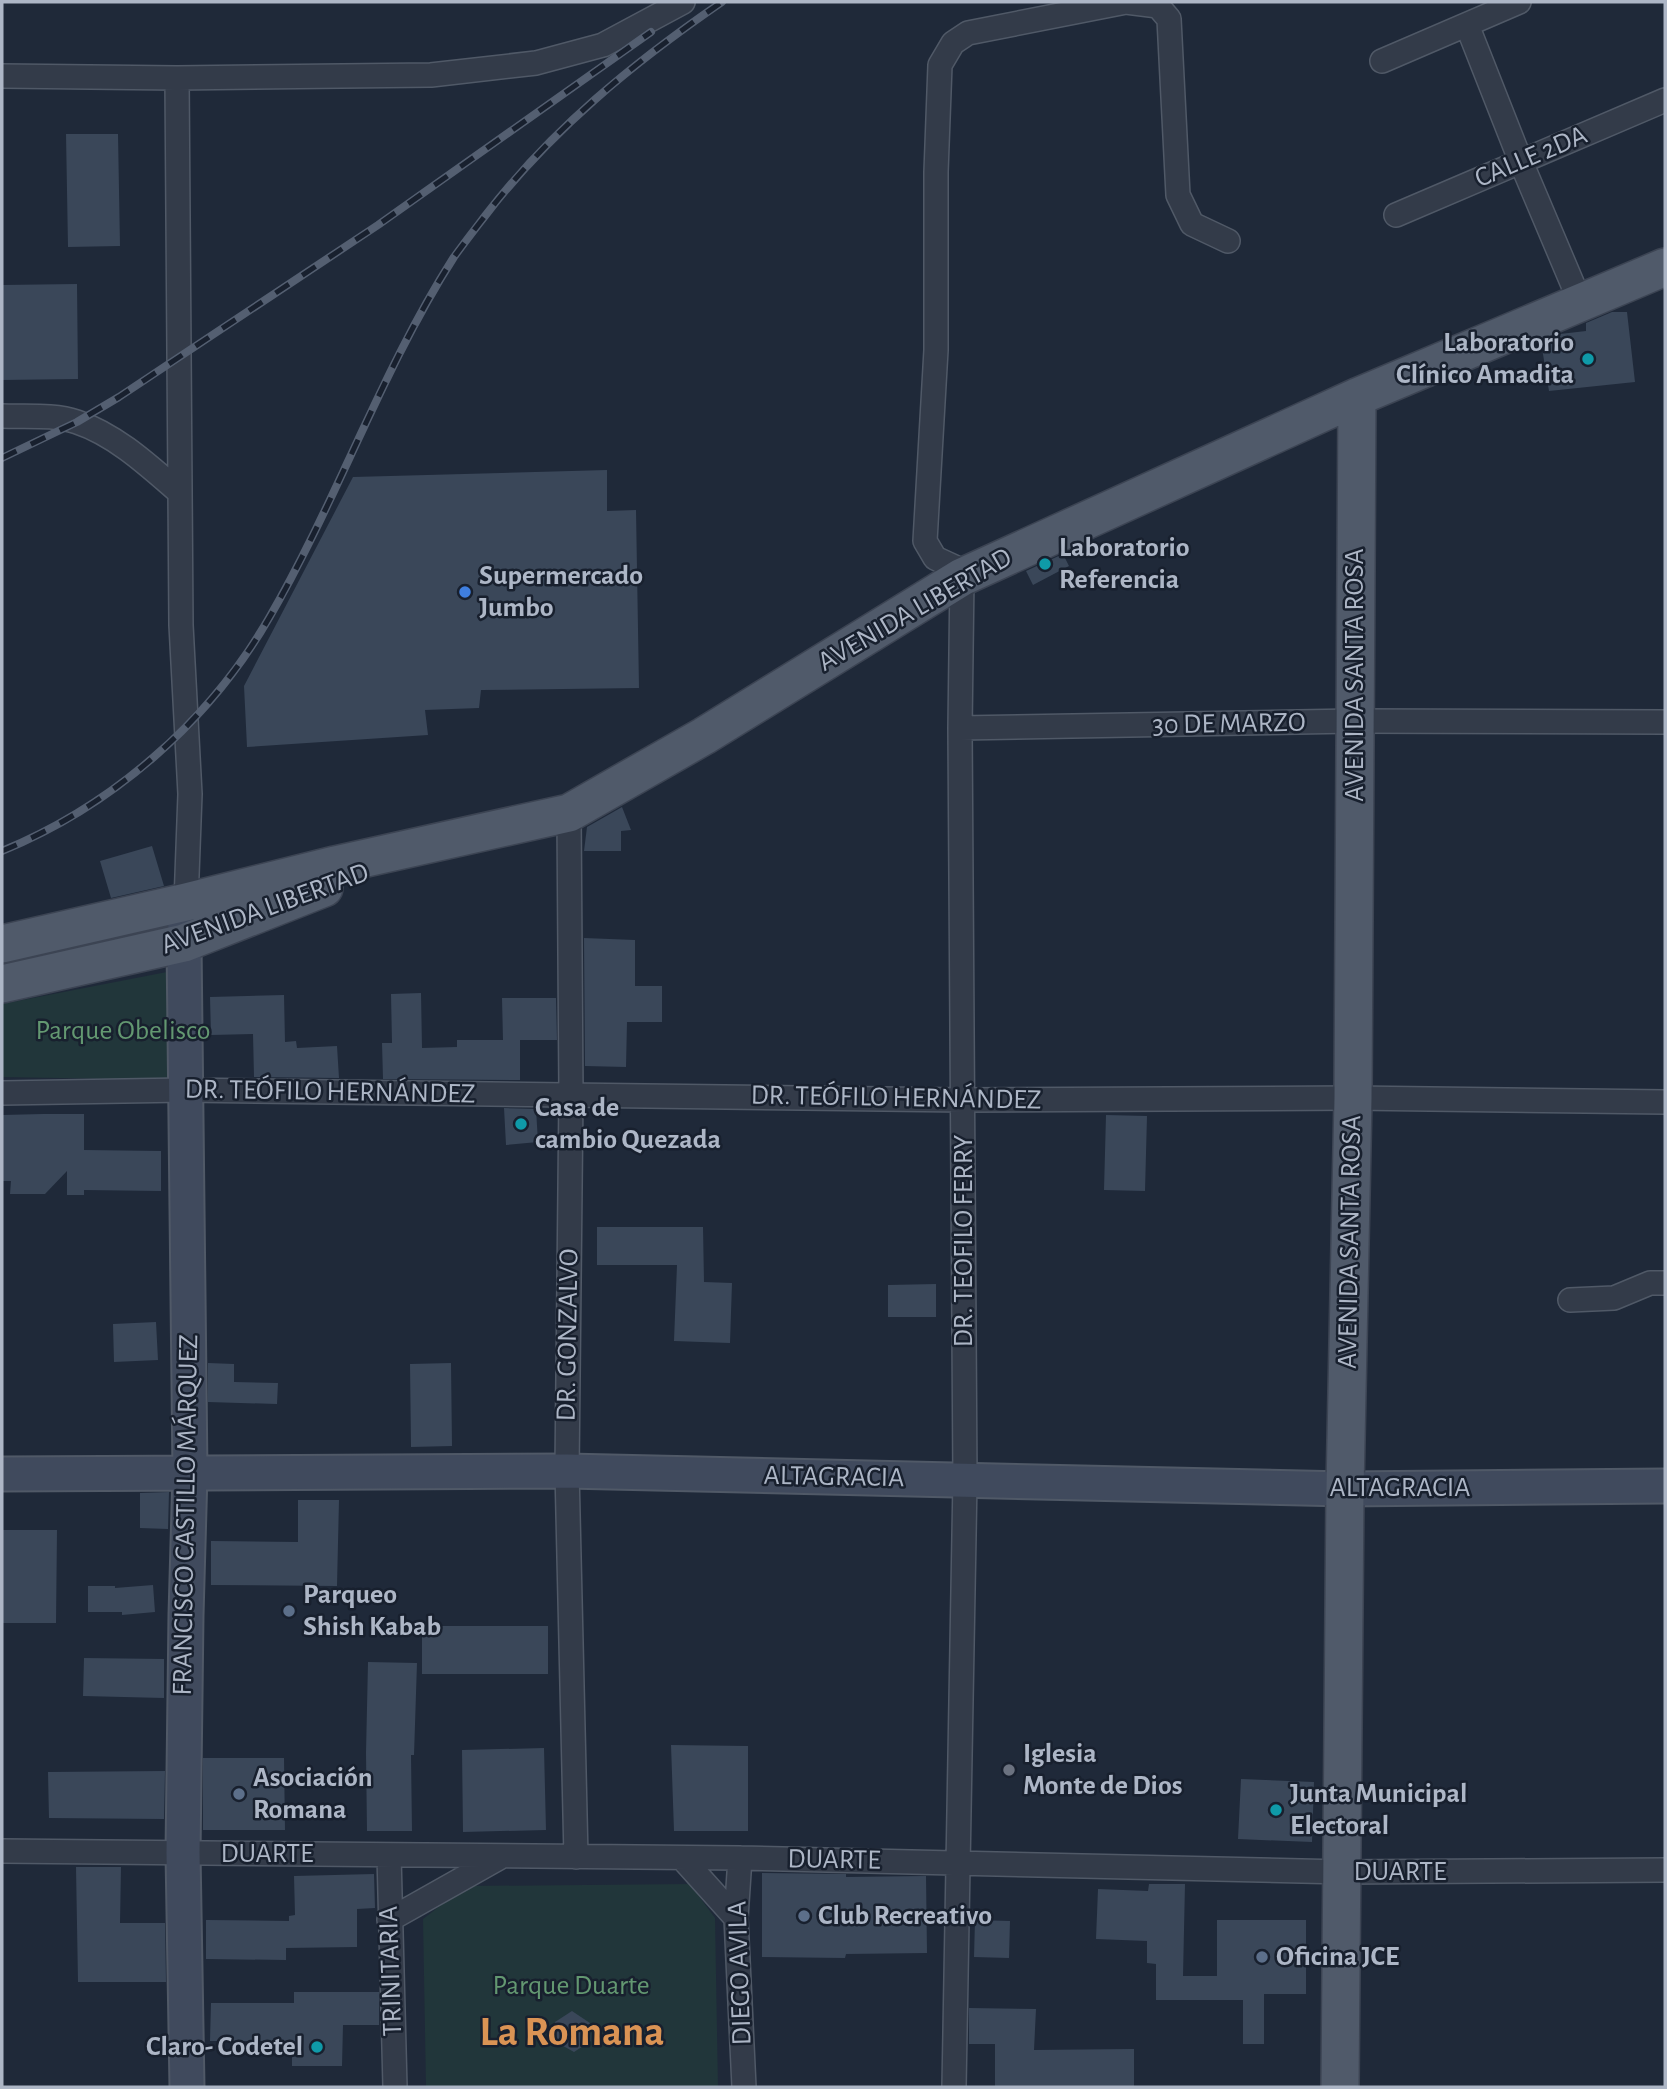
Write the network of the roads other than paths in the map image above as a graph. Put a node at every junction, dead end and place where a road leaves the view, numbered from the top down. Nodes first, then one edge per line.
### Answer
1 (682, 2) edge
2 (1507, 4) edge
3 (1467, 24) junction
4 (1382, 61) dead end
5 (2, 76) edge
6 (177, 78) junction
7 (1665, 100) edge
8 (1521, 162) junction
9 (1396, 215) dead end
10 (1228, 240) dead end
11 (1665, 267) edge
12 (1581, 304) junction
13 (1357, 397) junction
14 (2, 416) edge
15 (179, 492) junction
16 (962, 577) junction
17 (1354, 721) junction
18 (1665, 722) edge
19 (960, 728) junction
20 (569, 813) junction
21 (442, 842) junction
22 (186, 902) junction
23 (184, 943) junction
24 (2, 944) edge
25 (2, 984) edge
26 (185, 1090) junction
27 (2, 1093) edge
28 (571, 1094) junction
29 (1353, 1098) junction
30 (964, 1100) junction
31 (1665, 1102) edge
32 (1665, 1283) edge
33 (1570, 1300) dead end
34 (566, 1471) junction
35 (2, 1474) edge
36 (190, 1474) junction
37 (965, 1480) junction
38 (1665, 1486) edge
39 (1345, 1489) junction
40 (2, 1851) edge
41 (183, 1853) junction
42 (389, 1855) junction
43 (502, 1856) junction
44 (576, 1857) junction
45 (682, 1858) junction
46 (740, 1858) junction
47 (956, 1863) junction
48 (1665, 1870) edge
49 (1344, 1872) junction
50 (736, 1918) junction
51 (389, 1920) junction
52 (187, 2087) edge
53 (395, 2087) edge
54 (744, 2087) edge
55 (954, 2087) edge
56 (1340, 2087) edge

1 - 6 street
2 - 3 street
3 - 4 street
3 - 8 street
5 - 6 street
6 - 15 street
7 - 8 street, CALLE 2DA
8 - 9 street, CALLE 2DA
8 - 12 street
10 - 16 street
11 - 12 main road, AVENIDA LIBERTAD
12 - 13 main road, AVENIDA LIBERTAD
13 - 16 main road, AVENIDA LIBERTAD
13 - 17 main road, AVENIDA SANTA ROSA
14 - 15 street
15 - 22 street
16 - 19 street, DR. TEOFILO FERRY
16 - 20 main road, AVENIDA LIBERTAD
17 - 18 street, 30 DE MARZO
17 - 19 street, 30 DE MARZO
17 - 29 main road, AVENIDA SANTA ROSA
19 - 30 street, DR. TEOFILO FERRY
20 - 21 main road, AVENIDA LIBERTAD
20 - 28 street, DR. GONZALVO
21 - 22 main road, AVENIDA LIBERTAD
21 - 23 main road, AVENIDA LIBERTAD
22 - 23 street, FRANCISCO CASTILLO MÁRQUEZ
22 - 24 main road, AVENIDA LIBERTAD
23 - 25 main road, AVENIDA LIBERTAD
23 - 26 street, FRANCISCO CASTILLO MÁRQUEZ
26 - 27 street, DR. TEÓFILO HERNÁNDEZ
26 - 28 street, DR. TEÓFILO HERNÁNDEZ
26 - 36 street, FRANCISCO CASTILLO MÁRQUEZ
28 - 30 street, DR. TEÓFILO HERNÁNDEZ
28 - 34 street, DR. GONZALVO
29 - 30 street, DR. TEÓFILO HERNÁNDEZ
29 - 31 street, DR. TEÓFILO HERNÁNDEZ
29 - 39 main road, AVENIDA SANTA ROSA
30 - 37 street, DR. TEOFILO FERRY
32 - 33 street
34 - 36 street, ALTAGRACIA
34 - 37 street, ALTAGRACIA
34 - 44 street, DR. GONZALVO
35 - 36 street, ALTAGRACIA
36 - 41 street, FRANCISCO CASTILLO MÁRQUEZ
37 - 39 street, ALTAGRACIA
37 - 47 street, DR. TEOFILO FERRY
38 - 39 street, ALTAGRACIA
39 - 49 main road, AVENIDA SANTA ROSA
40 - 41 street, DUARTE
41 - 42 street, DUARTE
41 - 52 street, FRANCISCO CASTILLO MÁRQUEZ
42 - 43 street, DUARTE
42 - 51 street, TRINITARIA
43 - 44 street, DUARTE
43 - 51 street
44 - 45 street, DUARTE
45 - 46 street, DUARTE
45 - 50 street
46 - 47 street, DUARTE
46 - 50 street, DIEGO AVILA
47 - 49 street, DUARTE
47 - 55 street, DR. TEOFILO FERRY
48 - 49 street, DUARTE
49 - 56 main road, AVENIDA SANTA ROSA
50 - 54 street, DIEGO AVILA
51 - 53 street, TRINITARIA

